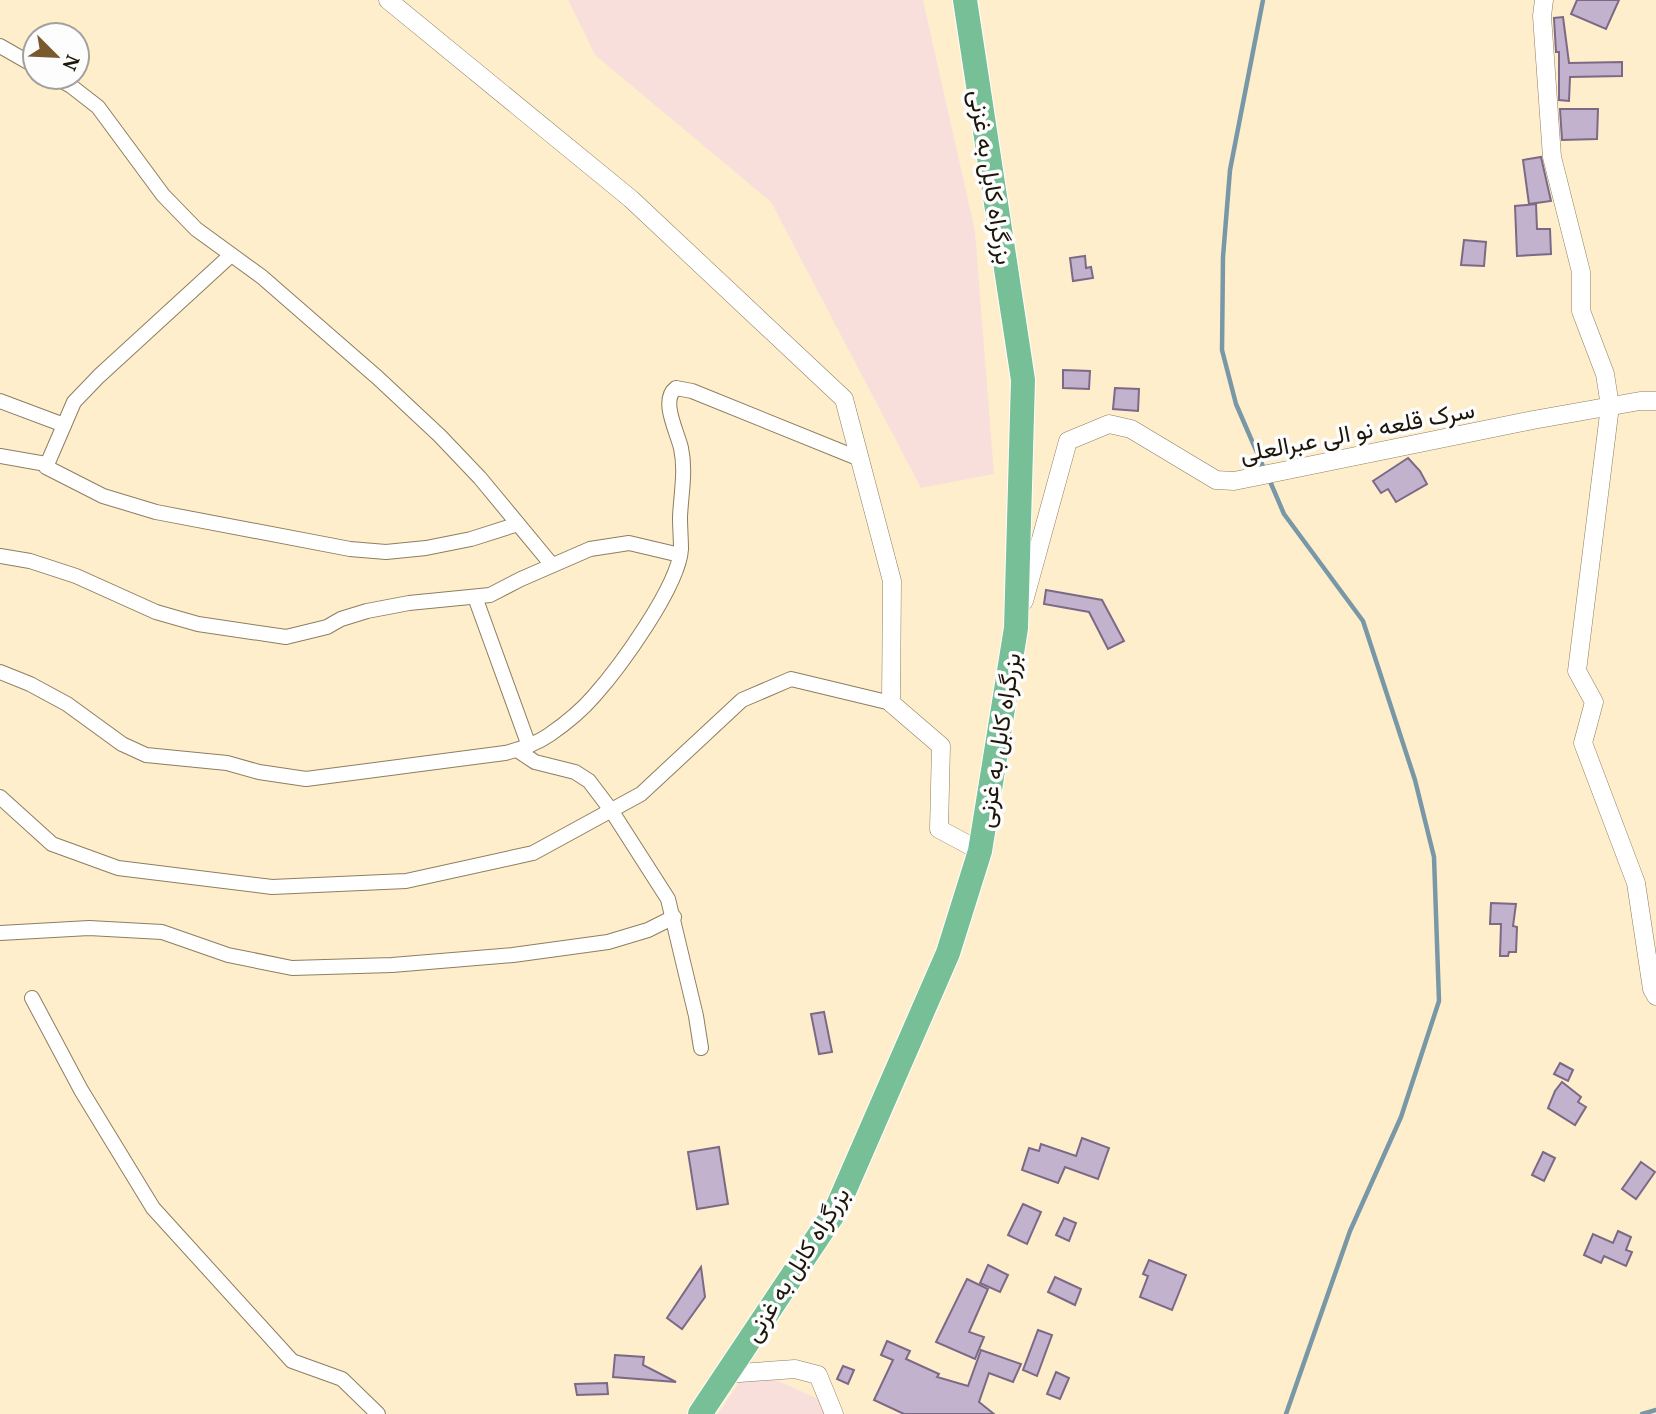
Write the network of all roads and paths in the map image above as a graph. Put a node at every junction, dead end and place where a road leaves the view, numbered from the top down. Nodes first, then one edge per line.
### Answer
1 (387, 0) edge
2 (965, 0) edge
3 (1544, 0) edge
4 (0, 46) edge
5 (21, 58) edge
6 (75, 91) edge
7 (232, 255) junction
8 (0, 401) edge
9 (1656, 401) edge
10 (1610, 406) junction
11 (64, 425) junction
12 (0, 456) edge
13 (860, 459) junction
14 (46, 464) junction
15 (518, 524) junction
16 (680, 555) junction
17 (0, 556) edge
18 (552, 565) junction
19 (475, 597) junction
20 (1016, 628) junction
21 (0, 672) edge
22 (891, 704) junction
23 (523, 748) junction
24 (0, 797) edge
25 (611, 810) junction
26 (980, 851) junction
27 (674, 917) junction
28 (0, 933) edge
29 (1656, 996) edge
30 (32, 998) dead end
31 (701, 1048) dead end
32 (726, 1374) junction
33 (378, 1414) edge
34 (700, 1414) edge
35 (834, 1414) edge

1 - 13 street
2 - 20 highway, بزرگراه کابل به غزنی
3 - 10 street
4 - 5 street
6 - 7 street
7 - 11 street
7 - 15 street
8 - 11 street
9 - 10 street, سرک قلعه نو الی عبرالعلی
10 - 20 street, سرک قلعه نو الی عبرالعلی
10 - 29 street
11 - 14 street
12 - 14 street
13 - 16 street
13 - 22 street
14 - 15 street
15 - 18 street
16 - 18 street
16 - 23 street
17 - 19 street
18 - 19 street
19 - 23 street
20 - 26 highway, بزرگراه کابل به غزنی
21 - 23 street
22 - 25 street
22 - 26 street
23 - 25 street
24 - 25 street
25 - 27 street
26 - 32 highway, بزرگراه کابل به غزنی
27 - 28 street
27 - 31 street
30 - 33 street
32 - 34 highway, بزرگراه کابل به غزنی
32 - 35 street

